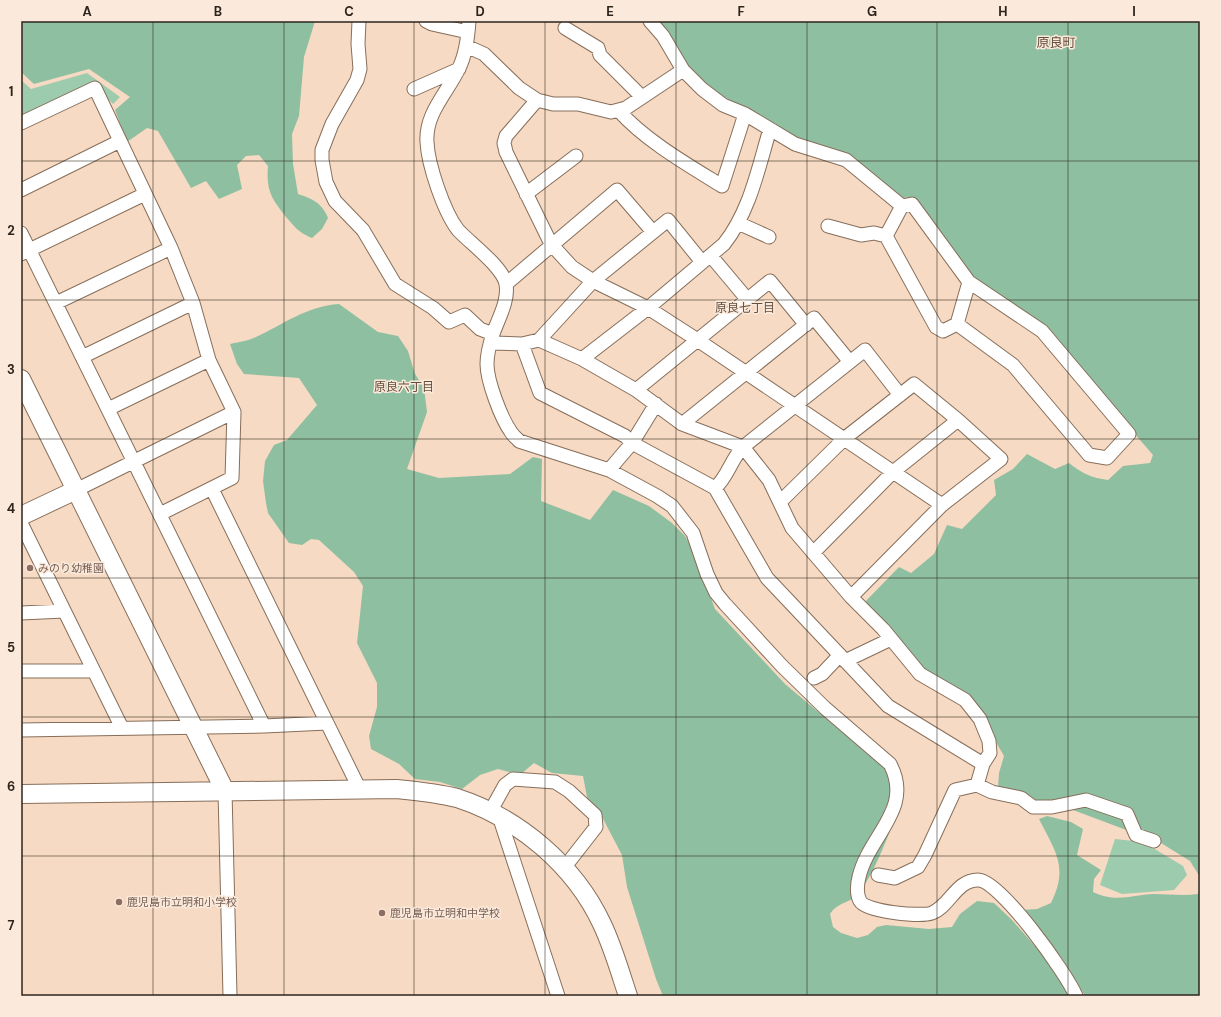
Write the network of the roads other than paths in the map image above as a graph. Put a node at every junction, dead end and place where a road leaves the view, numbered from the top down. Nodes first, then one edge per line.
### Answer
1 (359, 21) edge
2 (426, 21) edge
3 (650, 21) edge
4 (468, 26) edge
5 (565, 28) dead end
6 (466, 46) junction
7 (459, 69) junction
8 (683, 70) junction
9 (414, 89) dead end
10 (642, 97) junction
11 (537, 100) junction
12 (619, 111) junction
13 (744, 114) junction
14 (21, 124) edge
15 (770, 129) junction
16 (120, 141) junction
17 (576, 156) dead end
18 (21, 190) edge
19 (145, 194) junction
20 (526, 194) junction
21 (902, 206) junction
22 (738, 223) junction
23 (828, 226) dead end
24 (653, 232) junction
25 (21, 233) edge
26 (886, 236) junction
27 (769, 237) dead end
28 (551, 244) junction
29 (171, 248) junction
30 (25, 252) edge
31 (706, 259) junction
32 (593, 281) junction
33 (969, 282) junction
34 (506, 284) junction
35 (747, 299) junction
36 (56, 303) junction
37 (193, 303) junction
38 (648, 308) junction
39 (806, 324) junction
40 (957, 324) junction
41 (492, 338) junction
42 (696, 339) junction
43 (539, 340) junction
44 (522, 344) junction
45 (82, 357) junction
46 (582, 359) junction
47 (208, 360) junction
48 (850, 362) junction
49 (746, 373) junction
50 (22, 383) edge
51 (636, 390) junction
52 (900, 396) junction
53 (656, 404) junction
54 (795, 406) junction
55 (108, 409) junction
56 (234, 412) junction
57 (958, 420) junction
58 (682, 424) junction
59 (845, 438) junction
60 (632, 443) junction
61 (743, 447) junction
62 (134, 463) junction
63 (609, 470) junction
64 (893, 472) junction
65 (715, 488) junction
66 (212, 489) junction
67 (76, 490) junction
68 (780, 502) junction
69 (942, 505) junction
70 (160, 514) junction
71 (21, 516) edge
72 (21, 523) edge
73 (813, 553) junction
74 (851, 597) junction
75 (64, 611) junction
76 (21, 613) edge
77 (891, 639) junction
78 (843, 658) junction
79 (21, 671) edge
80 (94, 671) junction
81 (814, 678) dead end
82 (327, 723) junction
83 (264, 726) junction
84 (194, 727) junction
85 (122, 728) junction
86 (21, 730) edge
87 (983, 764) junction
88 (977, 786) junction
89 (360, 790) junction
90 (225, 791) junction
91 (21, 794) edge
92 (495, 814) junction
93 (1154, 841) dead end
94 (564, 868) junction
95 (878, 875) dead end
96 (230, 996) edge
97 (558, 996) edge
98 (628, 996) edge
99 (1076, 996) edge

1 - 41 street
2 - 4 street
3 - 8 street
4 - 6 street
5 - 10 street
6 - 7 street
6 - 11 street
7 - 9 street
7 - 34 street
8 - 10 street
8 - 13 street
10 - 12 street
11 - 12 street
11 - 20 street
12 - 13 street
13 - 15 street
14 - 16 street
15 - 21 street
15 - 22 street
16 - 18 street
16 - 19 street
17 - 20 street
19 - 29 street
19 - 30 street
20 - 28 street
21 - 26 street
21 - 33 street
22 - 27 street
22 - 31 street
23 - 26 street
24 - 28 street
24 - 31 street
24 - 32 street
25 - 30 street
26 - 40 street
28 - 32 street
28 - 34 street
29 - 36 street
29 - 37 street
30 - 36 street
31 - 35 street
31 - 38 street
32 - 38 street
32 - 43 street
33 - 40 street
33 - 40 street
34 - 41 street
35 - 39 street
35 - 42 street
36 - 45 street
37 - 45 street
37 - 47 street
38 - 42 street
38 - 46 street
39 - 48 street
39 - 49 street
41 - 44 street
41 - 63 street
42 - 49 street
42 - 51 street
43 - 44 street
43 - 46 street
44 - 60 street
45 - 55 street
46 - 51 street
47 - 55 street
47 - 56 street
48 - 52 street
48 - 54 street
49 - 54 street
49 - 58 street
50 - 67 street
51 - 53 street
52 - 57 street
52 - 59 street
53 - 58 street
53 - 60 street
54 - 59 street
54 - 61 street
55 - 62 street
56 - 62 street
56 - 66 street
57 - 64 street
57 - 69 street
58 - 61 street
59 - 64 street
59 - 68 street
60 - 63 street
60 - 65 street
61 - 65 street
61 - 68 street
62 - 67 street
62 - 70 street
63 - 99 street
64 - 69 street
64 - 73 street
65 - 78 street
66 - 70 street
66 - 82 street
67 - 71 street
67 - 84 street
68 - 73 street
69 - 74 street
70 - 83 street
72 - 75 street
73 - 74 street
74 - 77 street
75 - 76 street
75 - 80 street
77 - 78 street
77 - 87 street
78 - 81 street
78 - 87 street
79 - 80 street
80 - 85 street
82 - 83 street
82 - 89 street
83 - 84 street
84 - 85 street
84 - 90 street
85 - 86 street
87 - 88 street
88 - 93 street
88 - 95 street
89 - 90 street
89 - 92 street
90 - 91 street
90 - 96 street
92 - 94 street
92 - 94 street
92 - 97 street
94 - 98 street

